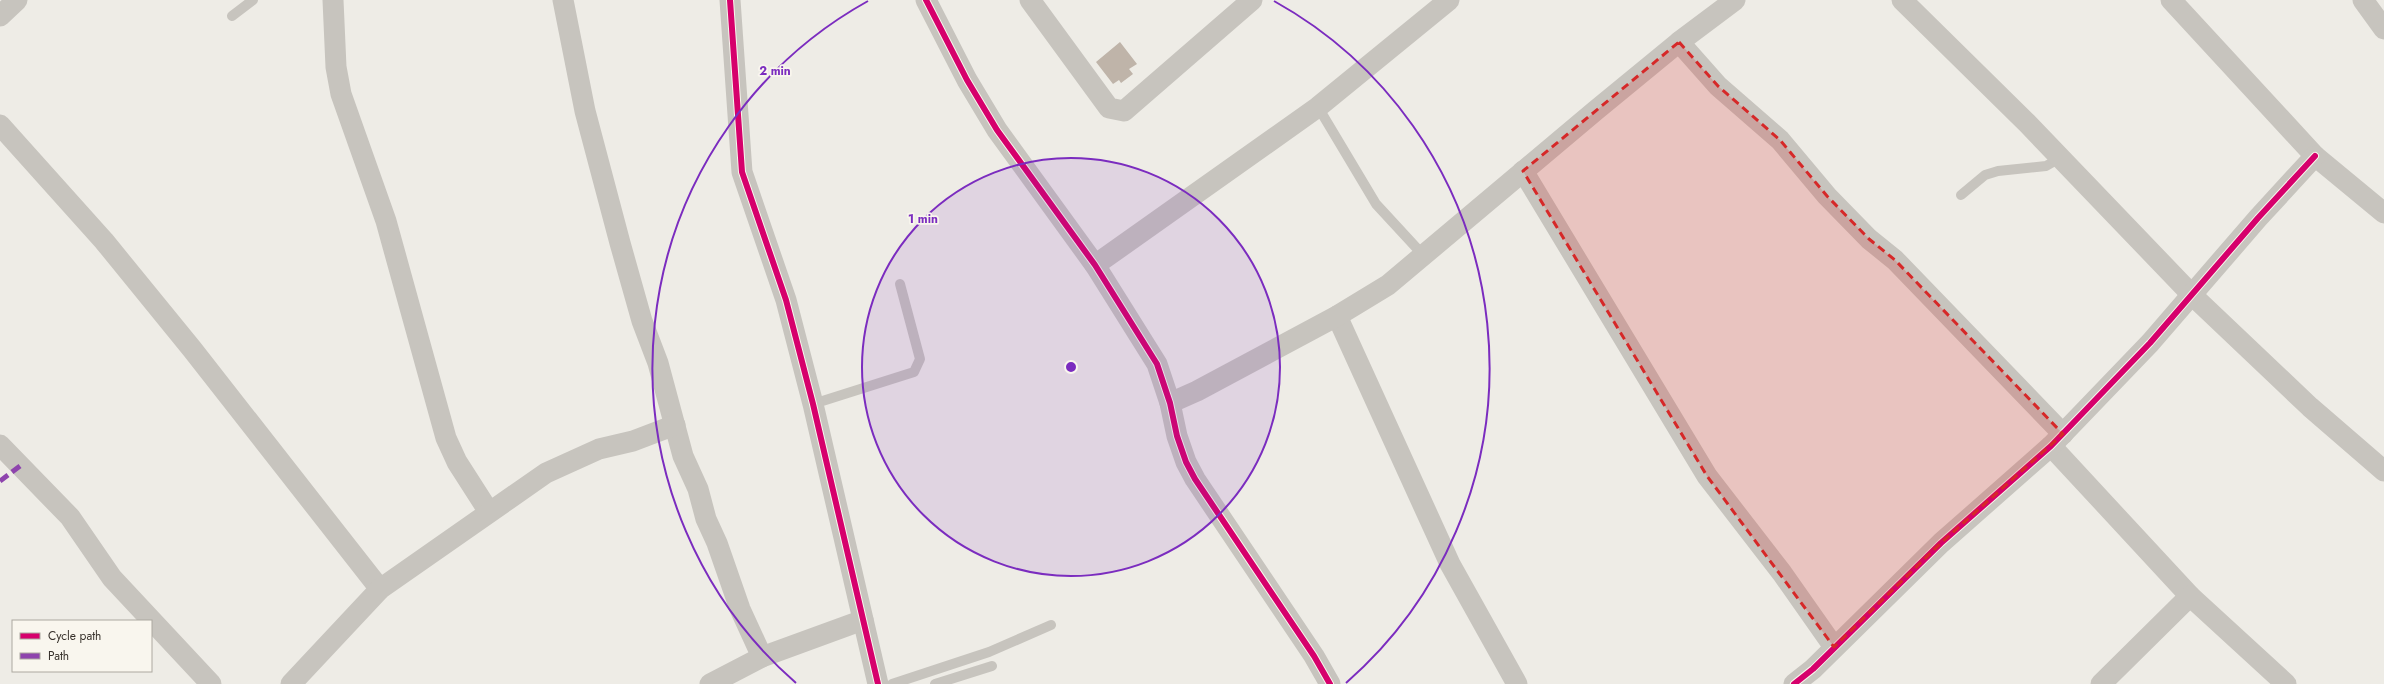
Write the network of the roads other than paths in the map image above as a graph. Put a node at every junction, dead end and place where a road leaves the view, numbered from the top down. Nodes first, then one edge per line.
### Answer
1 (17, 0) edge
2 (252, 0) edge
3 (333, 0) edge
4 (563, 0) edge
5 (730, 0) edge
6 (926, 0) edge
7 (1030, 0) edge
8 (1449, 0) edge
9 (1735, 0) edge
10 (1902, 0) edge
11 (2171, 0) edge
12 (2363, 0) edge
13 (1243, 3) edge
14 (0, 16) edge
15 (232, 16) dead end
16 (2384, 29) edge
17 (1679, 42) junction
18 (1318, 107) junction
19 (0, 125) edge
20 (2315, 156) junction
21 (2060, 158) junction
22 (1523, 171) junction
23 (1961, 195) dead end
24 (2384, 213) edge
25 (1423, 255) junction
26 (1094, 265) junction
27 (900, 284) dead end
28 (2193, 296) junction
29 (1337, 316) junction
30 (1170, 403) junction
31 (813, 404) junction
32 (675, 425) junction
33 (2057, 440) junction
34 (0, 445) edge
35 (2384, 471) edge
36 (489, 512) junction
37 (380, 589) junction
38 (2190, 596) junction
39 (151, 620) edge
40 (863, 620) junction
41 (152, 621) edge
42 (1051, 625) dead end
43 (1834, 647) junction
44 (762, 657) junction
45 (992, 666) dead end
46 (1818, 677) edge
47 (211, 684) edge
48 (291, 684) edge
49 (710, 684) edge
50 (878, 684) edge
51 (892, 684) edge
52 (935, 684) edge
53 (1330, 684) edge
54 (1517, 684) edge
55 (1794, 684) edge
56 (2101, 684) edge
57 (2286, 684) edge

1 - 14 street
2 - 15 lane
3 - 36 street
4 - 32 street
5 - 31 street
6 - 26 street
7 - 13 street
8 - 18 street
9 - 17 street
10 - 21 street
11 - 20 street
12 - 16 street
17 - 22 street
17 - 33 street
18 - 25 lane
18 - 26 street
19 - 37 street
20 - 24 street
20 - 28 street
21 - 23 lane
21 - 28 street
22 - 25 street
22 - 43 street
25 - 29 street
26 - 30 street
27 - 31 lane
28 - 33 street
28 - 35 street
29 - 30 street
29 - 54 street
30 - 53 street
31 - 40 street
32 - 36 street
32 - 44 street
33 - 38 street
33 - 43 street
34 - 39 street
36 - 37 street
37 - 48 street
38 - 56 street
38 - 57 street
40 - 44 street
40 - 50 street
41 - 47 street
42 - 51 lane
43 - 46 street
44 - 49 street
45 - 52 lane
46 - 55 street

